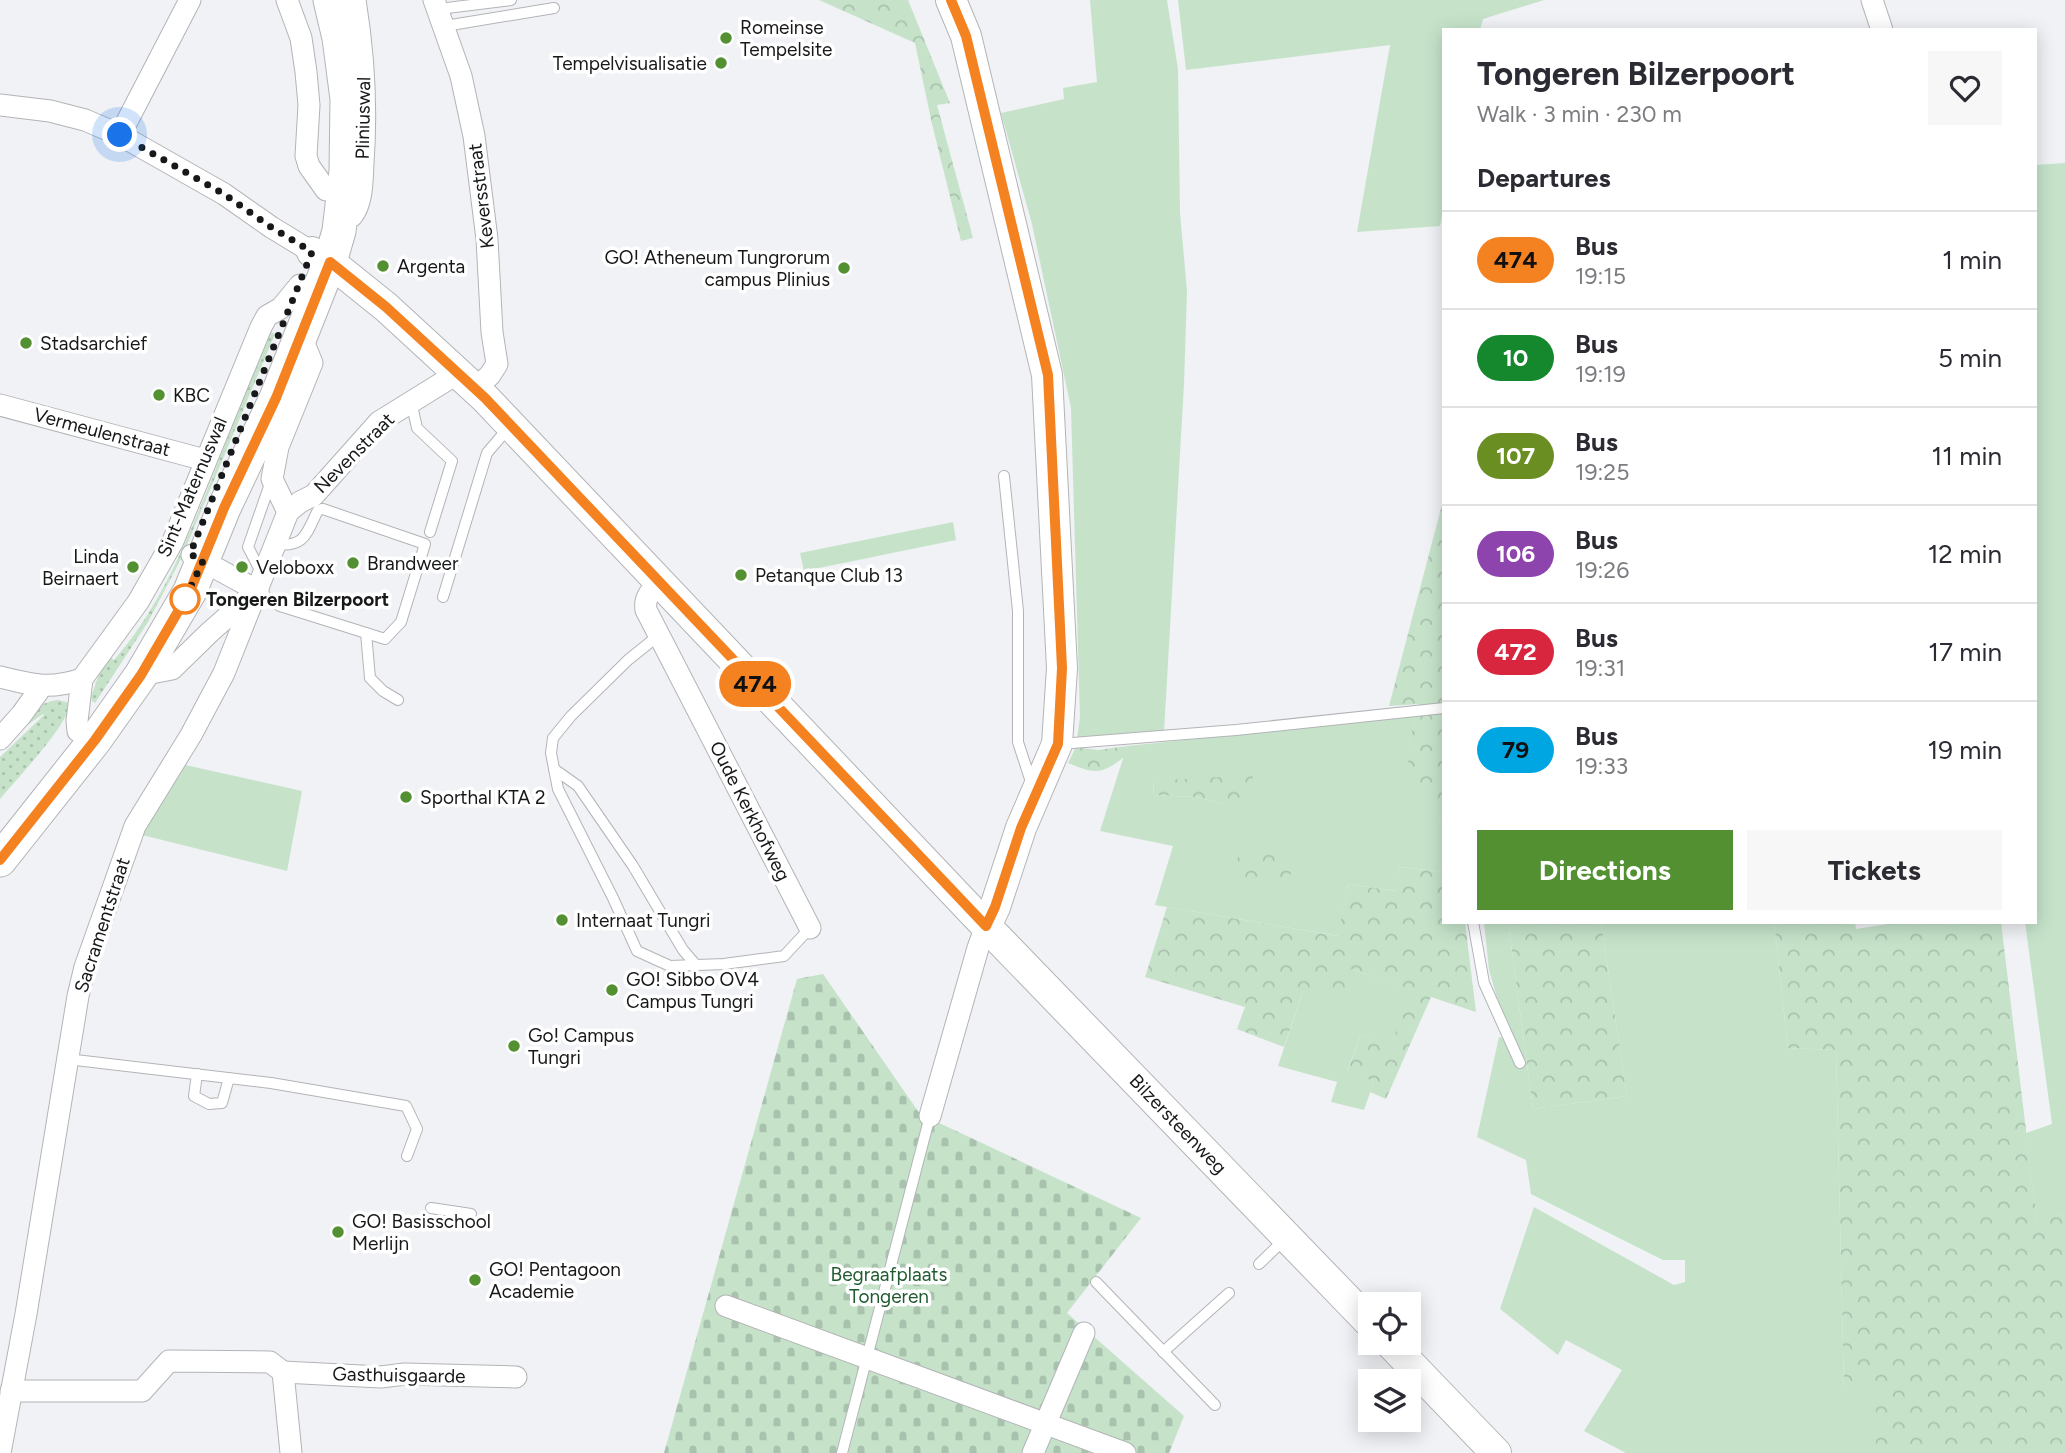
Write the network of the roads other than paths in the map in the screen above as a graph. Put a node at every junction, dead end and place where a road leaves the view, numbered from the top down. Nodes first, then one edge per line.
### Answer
1 (190, 0) edge
2 (287, 0) edge
3 (312, 0) edge
4 (330, 0) edge
5 (355, 0) edge
6 (511, 0) edge
7 (951, 0) edge
8 (1872, 0) edge
9 (554, 8) dead end
10 (439, 11) edge
11 (1881, 28) edge
12 (0, 106) edge
13 (120, 135) junction
14 (326, 190) junction
15 (339, 231) junction
16 (321, 257) junction
17 (300, 285) junction
18 (301, 337) junction
19 (466, 381) junction
20 (411, 401) junction
21 (0, 405) edge
22 (511, 425) junction
23 (205, 460) junction
24 (1003, 476) dead end
25 (272, 479) junction
26 (288, 512) junction
27 (430, 532) dead end
28 (275, 544) junction
29 (196, 558) junction
30 (659, 583) junction
31 (260, 584) junction
32 (443, 597) dead end
33 (366, 633) junction
34 (659, 635) junction
35 (141, 675) junction
36 (0, 677) edge
37 (82, 679) junction
38 (42, 687) junction
39 (398, 699) dead end
40 (1442, 708) edge
41 (78, 731) junction
42 (0, 739) edge
43 (1058, 744) junction
44 (554, 769) junction
45 (1035, 797) junction
46 (0, 829) edge
47 (0, 860) edge
48 (1474, 924) edge
49 (986, 926) junction
50 (810, 928) joint
51 (696, 965) junction
52 (67, 1059) junction
53 (1520, 1063) dead end
54 (197, 1074) junction
55 (229, 1078) junction
56 (930, 1116) joint
57 (407, 1156) dead end
58 (431, 1208) dead end
59 (471, 1214) dead end
60 (1287, 1237) junction
61 (1259, 1264) dead end
62 (1096, 1282) dead end
63 (1229, 1293) dead end
64 (726, 1306) dead end
65 (1358, 1311) edge
66 (1084, 1333) dead end
67 (1163, 1352) junction
68 (1402, 1355) edge
69 (866, 1358) junction
70 (8, 1366) edge
71 (283, 1372) junction
72 (516, 1377) dead end
73 (11, 1391) junction
74 (1215, 1405) dead end
75 (1045, 1424) junction
76 (291, 1448) edge
77 (0, 1453) edge
78 (842, 1453) edge
79 (1033, 1453) edge
80 (1125, 1453) edge
81 (1496, 1453) edge

1 - 13 street
2 - 14 street
3 - 14 main road, Pliniuswal
4 - 15 main road, Pliniuswal
5 - 15 street, Pliniuswal
6 - 10 lane
7 - 43 main road
8 - 11 street
9 - 10 lane
10 - 19 street, Keversstraat
12 - 13 street
13 - 16 street
14 - 16 main road, Pliniuswal
15 - 16 main road, Pliniuswal
16 - 17 main road, Sint-Maternuswal
16 - 18 main road, Sint-Maternuswal
16 - 19 main road, Bilzersteenweg
17 - 23 street, Sint-Maternuswal
17 - 29 main road, Sint-Maternuswal
18 - 25 street
18 - 29 main road, Sint-Maternuswal
19 - 20 street, Nevenstraat
19 - 22 main road, Bilzersteenweg
20 - 26 street, Nevenstraat
20 - 27 lane
21 - 23 street, Vermeulenstraat
22 - 30 main road, Bilzersteenweg
22 - 32 lane
23 - 37 street, Sint-Maternuswal
24 - 45 lane
25 - 26 street
25 - 31 lane
26 - 28 street, Sacramentstraat
28 - 31 street, Sacramentstraat
28 - 33 lane
29 - 31 street, Sint-Maternuswal
29 - 35 main road, Sint-Maternuswal
29 - 41 main road, Sint-Maternuswal
30 - 34 street, Oude Kerkhofweg
30 - 49 main road, Bilzersteenweg
31 - 33 lane
31 - 35 street
31 - 52 street, Sacramentstraat
33 - 39 lane
34 - 44 lane
34 - 50 street, Oude Kerkhofweg
35 - 47 main road, Sint-Maternuswal
36 - 38 street
37 - 38 street
37 - 41 street, Sint-Maternuswal
38 - 42 street
40 - 43 lane
41 - 46 main road
43 - 45 main road
44 - 51 lane
44 - 51 lane
45 - 49 main road
48 - 53 lane
49 - 56 street
49 - 60 main road, Bilzersteenweg
50 - 51 lane
52 - 54 lane
52 - 70 street, Sacramentstraat
54 - 55 lane
54 - 55 lane
55 - 57 lane
56 - 69 lane
58 - 59 lane
60 - 61 lane
60 - 65 main road, Bilzersteenweg
62 - 67 lane
63 - 67 lane
64 - 69 street
66 - 75 street
67 - 74 lane
68 - 81 main road
69 - 75 street
69 - 78 lane
70 - 73 street, Sacramentstraat
71 - 72 street, Gasthuisgaarde
71 - 73 street, Gasthuisgaarde
71 - 76 street
73 - 77 street, Sacramentstraat
75 - 79 street
75 - 80 street

